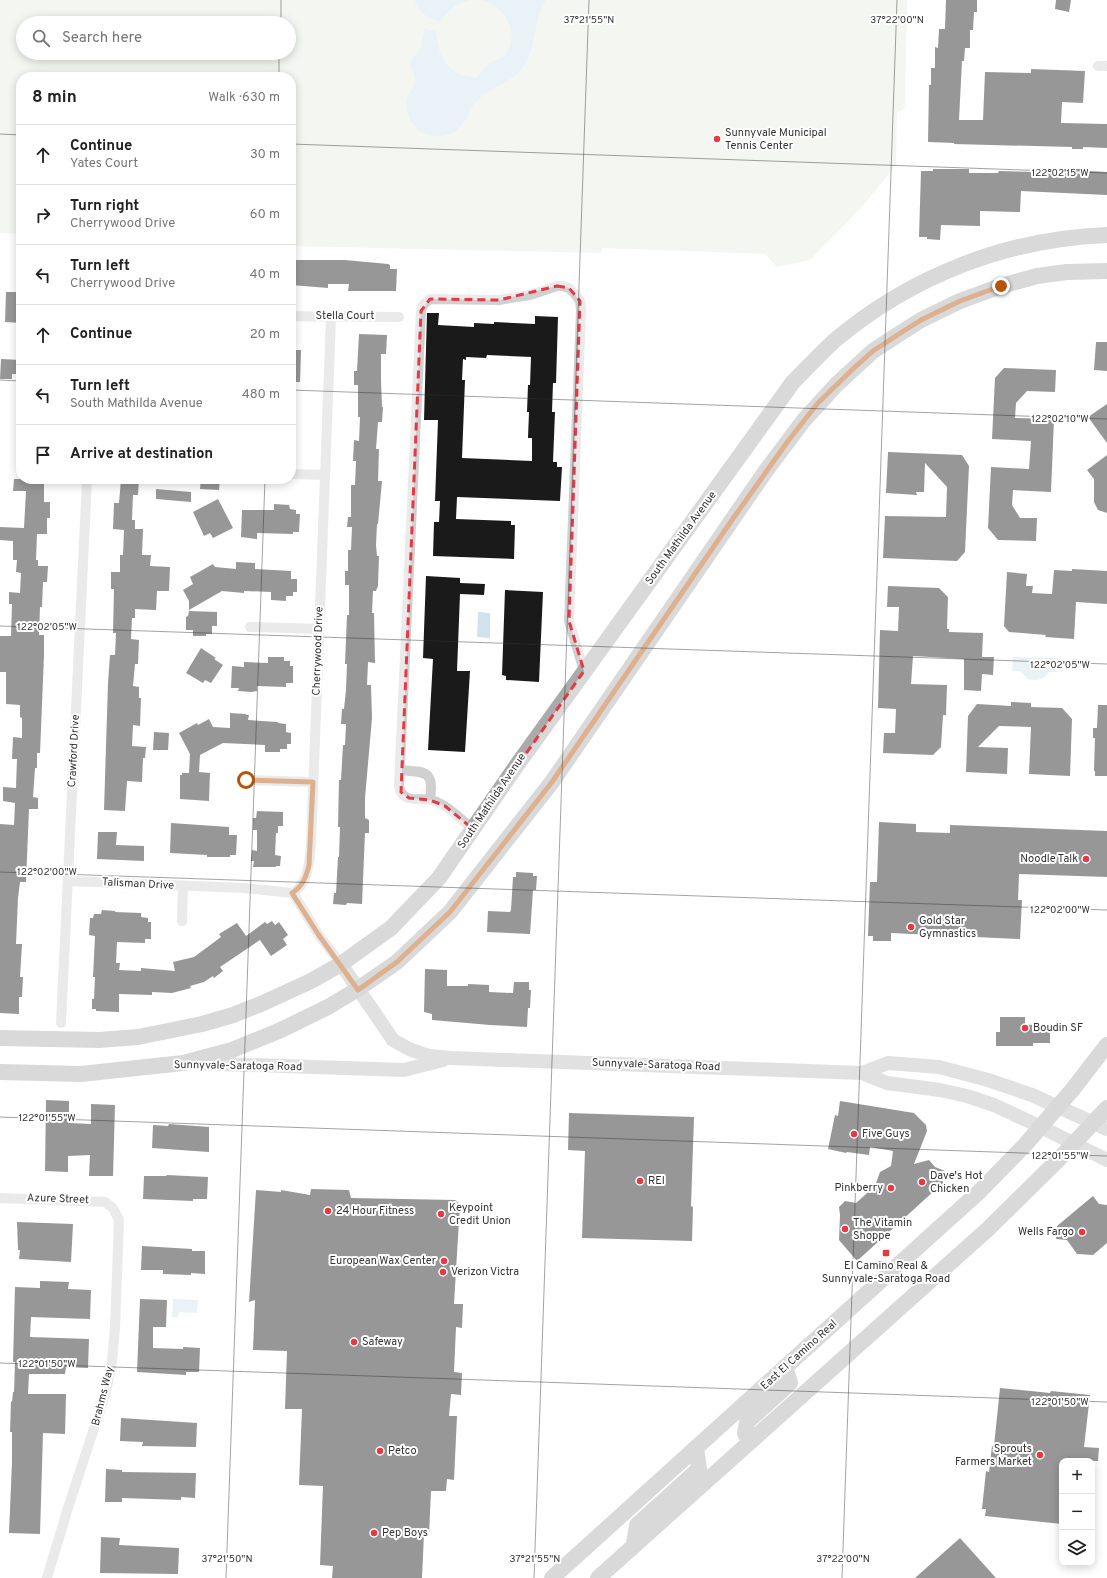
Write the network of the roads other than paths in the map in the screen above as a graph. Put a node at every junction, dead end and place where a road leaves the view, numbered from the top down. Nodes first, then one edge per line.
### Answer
1 (1107, 235) edge
2 (1107, 271) edge
3 (296, 316) edge
4 (399, 317) dead end
5 (331, 318) junction
6 (296, 474) edge
7 (324, 475) junction
8 (87, 484) edge
9 (250, 627) dead end
10 (319, 629) junction
11 (584, 671) junction
12 (400, 770) junction
13 (246, 780) dead end
14 (313, 782) junction
15 (430, 800) junction
16 (473, 829) junction
17 (68, 881) junction
18 (183, 886) junction
19 (292, 893) junction
20 (182, 921) dead end
21 (341, 964) junction
22 (358, 990) junction
23 (61, 1023) dead end
24 (0, 1038) edge
25 (1107, 1045) edge
26 (451, 1058) junction
27 (183, 1063) junction
28 (0, 1072) edge
29 (862, 1073) junction
30 (1058, 1106) junction
31 (1107, 1108) edge
32 (1100, 1126) edge
33 (1041, 1127) junction
34 (1074, 1143) junction
35 (1107, 1160) edge
36 (0, 1198) edge
37 (113, 1208) joint
38 (785, 1367) junction
39 (750, 1442) junction
40 (696, 1448) junction
41 (634, 1544) junction
42 (50, 1577) edge
43 (552, 1578) edge
44 (598, 1578) edge

1 - 11 main road, South Mathilda Avenue
2 - 22 main road
3 - 5 street, Stella Court
4 - 5 street, Stella Court
5 - 7 street, Cherrywood Drive
6 - 7 street
7 - 10 street, Cherrywood Drive
8 - 17 street, Crawford Drive
9 - 10 street
10 - 14 street, Cherrywood Drive
11 - 12 street
11 - 16 main road, South Mathilda Avenue
12 - 15 street
12 - 15 street
13 - 14 street
14 - 19 street, Cherrywood Drive
15 - 16 street
16 - 21 main road, South Mathilda Avenue
17 - 18 street, Talisman Drive
17 - 23 street, Crawford Drive
18 - 19 street, Talisman Drive
18 - 20 street, Talisman Drive
19 - 21 street
21 - 22 main road, Sunnyvale-Saratoga Road
21 - 24 main road
22 - 26 main road, Sunnyvale-Saratoga Road
22 - 27 main road
25 - 30 main road, East El Camino Real
26 - 27 main road, Sunnyvale-Saratoga Road
26 - 29 main road, Sunnyvale-Saratoga Road
27 - 28 main road, Sunnyvale-Saratoga Road
29 - 30 main road, Sunnyvale-Saratoga Road
29 - 33 main road, Sunnyvale-Saratoga Road
30 - 32 main road, Sunnyvale-Saratoga Road
30 - 33 main road, East El Camino Real
31 - 32 main road
32 - 34 main road
33 - 34 main road, Sunnyvale-Saratoga Road
33 - 38 main road, East El Camino Real
34 - 35 main road, Sunnyvale-Saratoga Road
34 - 39 main road
36 - 37 street, Azure Street
37 - 42 street, Brahms Way
38 - 39 main road
38 - 40 main road, East El Camino Real
39 - 41 main road
40 - 41 main road
40 - 43 main road, East El Camino Real
41 - 44 main road

